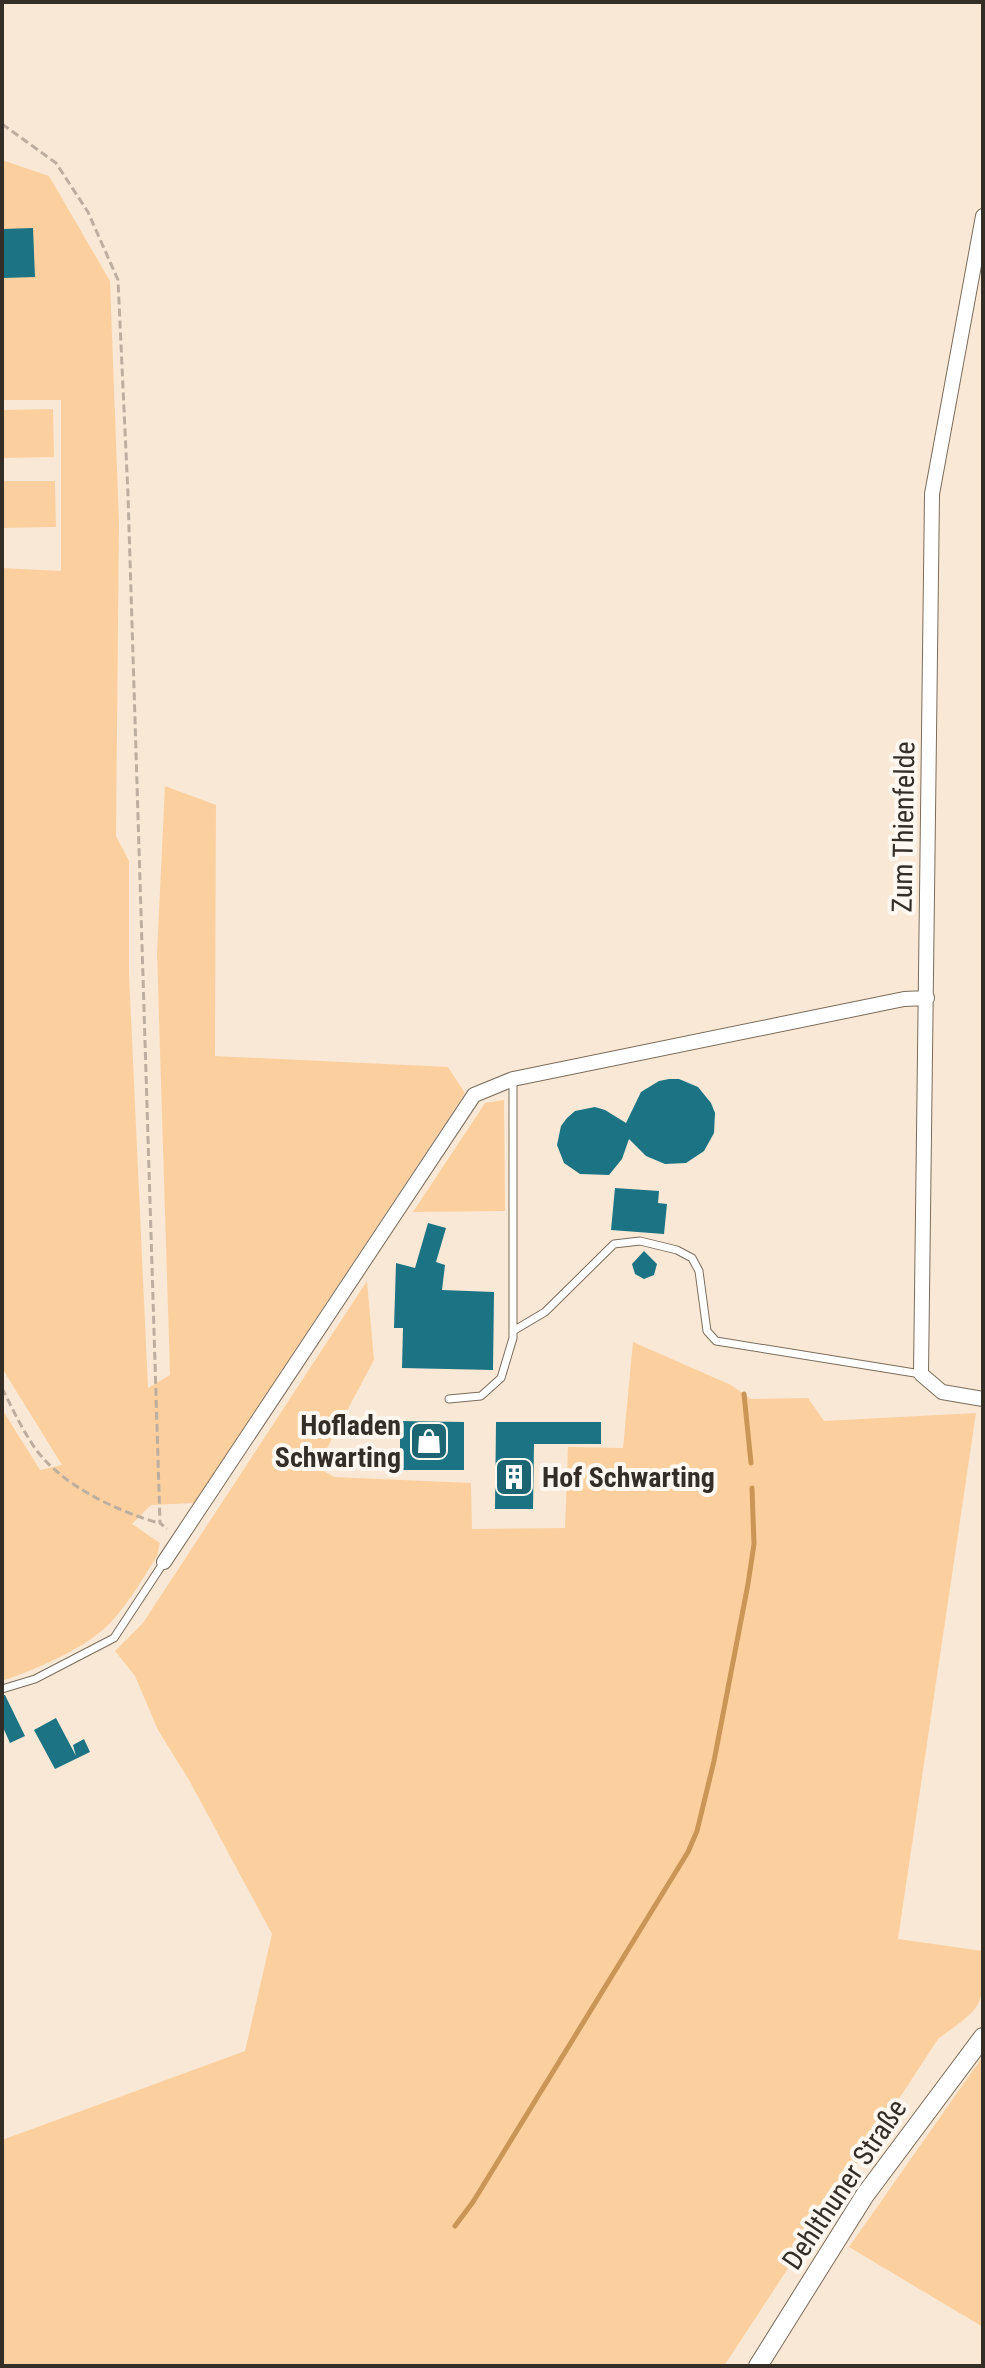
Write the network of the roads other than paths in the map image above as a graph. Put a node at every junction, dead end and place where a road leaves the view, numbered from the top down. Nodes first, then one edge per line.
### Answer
1 (983, 216) edge
2 (927, 998) junction
3 (513, 1079) junction
4 (513, 1331) junction
5 (921, 1374) junction
6 (449, 1399) dead end
7 (983, 1399) edge
8 (164, 1562) joint
9 (2, 1689) edge
10 (983, 2037) edge
11 (758, 2366) edge

1 - 2 street, Zum Thienfelde
2 - 3 street
2 - 5 street, Zum Thienfelde
3 - 4 lane
3 - 8 street
4 - 5 lane
4 - 6 lane
5 - 7 street
8 - 9 lane
10 - 11 street, Dehlthuner Straße

